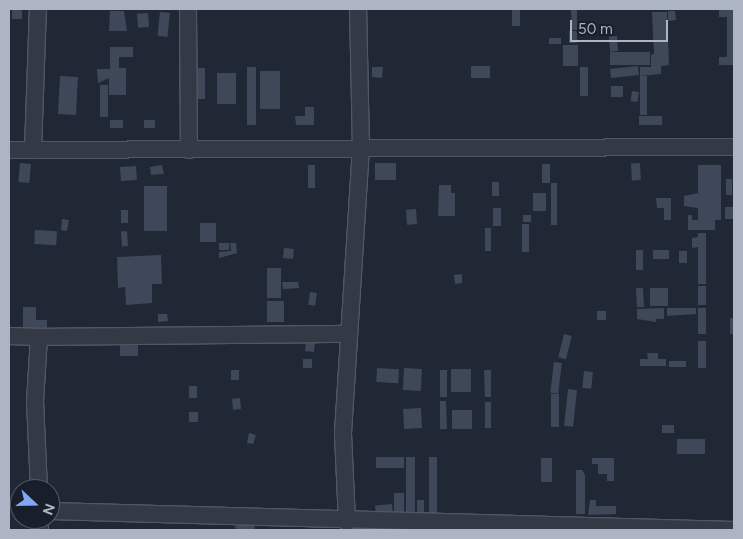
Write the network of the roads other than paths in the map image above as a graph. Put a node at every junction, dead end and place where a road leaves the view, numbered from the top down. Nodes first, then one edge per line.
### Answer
1 (38, 9) edge
2 (188, 9) edge
3 (358, 9) edge
4 (734, 147) edge
5 (361, 149) junction
6 (9, 150) edge
7 (33, 150) junction
8 (189, 150) junction
9 (348, 334) junction
10 (9, 336) edge
11 (38, 337) junction
12 (39, 479) edge
13 (60, 512) edge
14 (347, 522) junction
15 (190, 523) edge
16 (490, 528) edge
17 (634, 530) edge
18 (734, 530) edge

1 - 7 street
2 - 8 street
3 - 5 street
4 - 5 street
5 - 8 street
5 - 9 street
6 - 7 street
7 - 8 street
9 - 11 street
9 - 14 street
10 - 11 street
11 - 12 street
13 - 15 street
14 - 15 street
14 - 16 street
16 - 17 street
17 - 18 street

